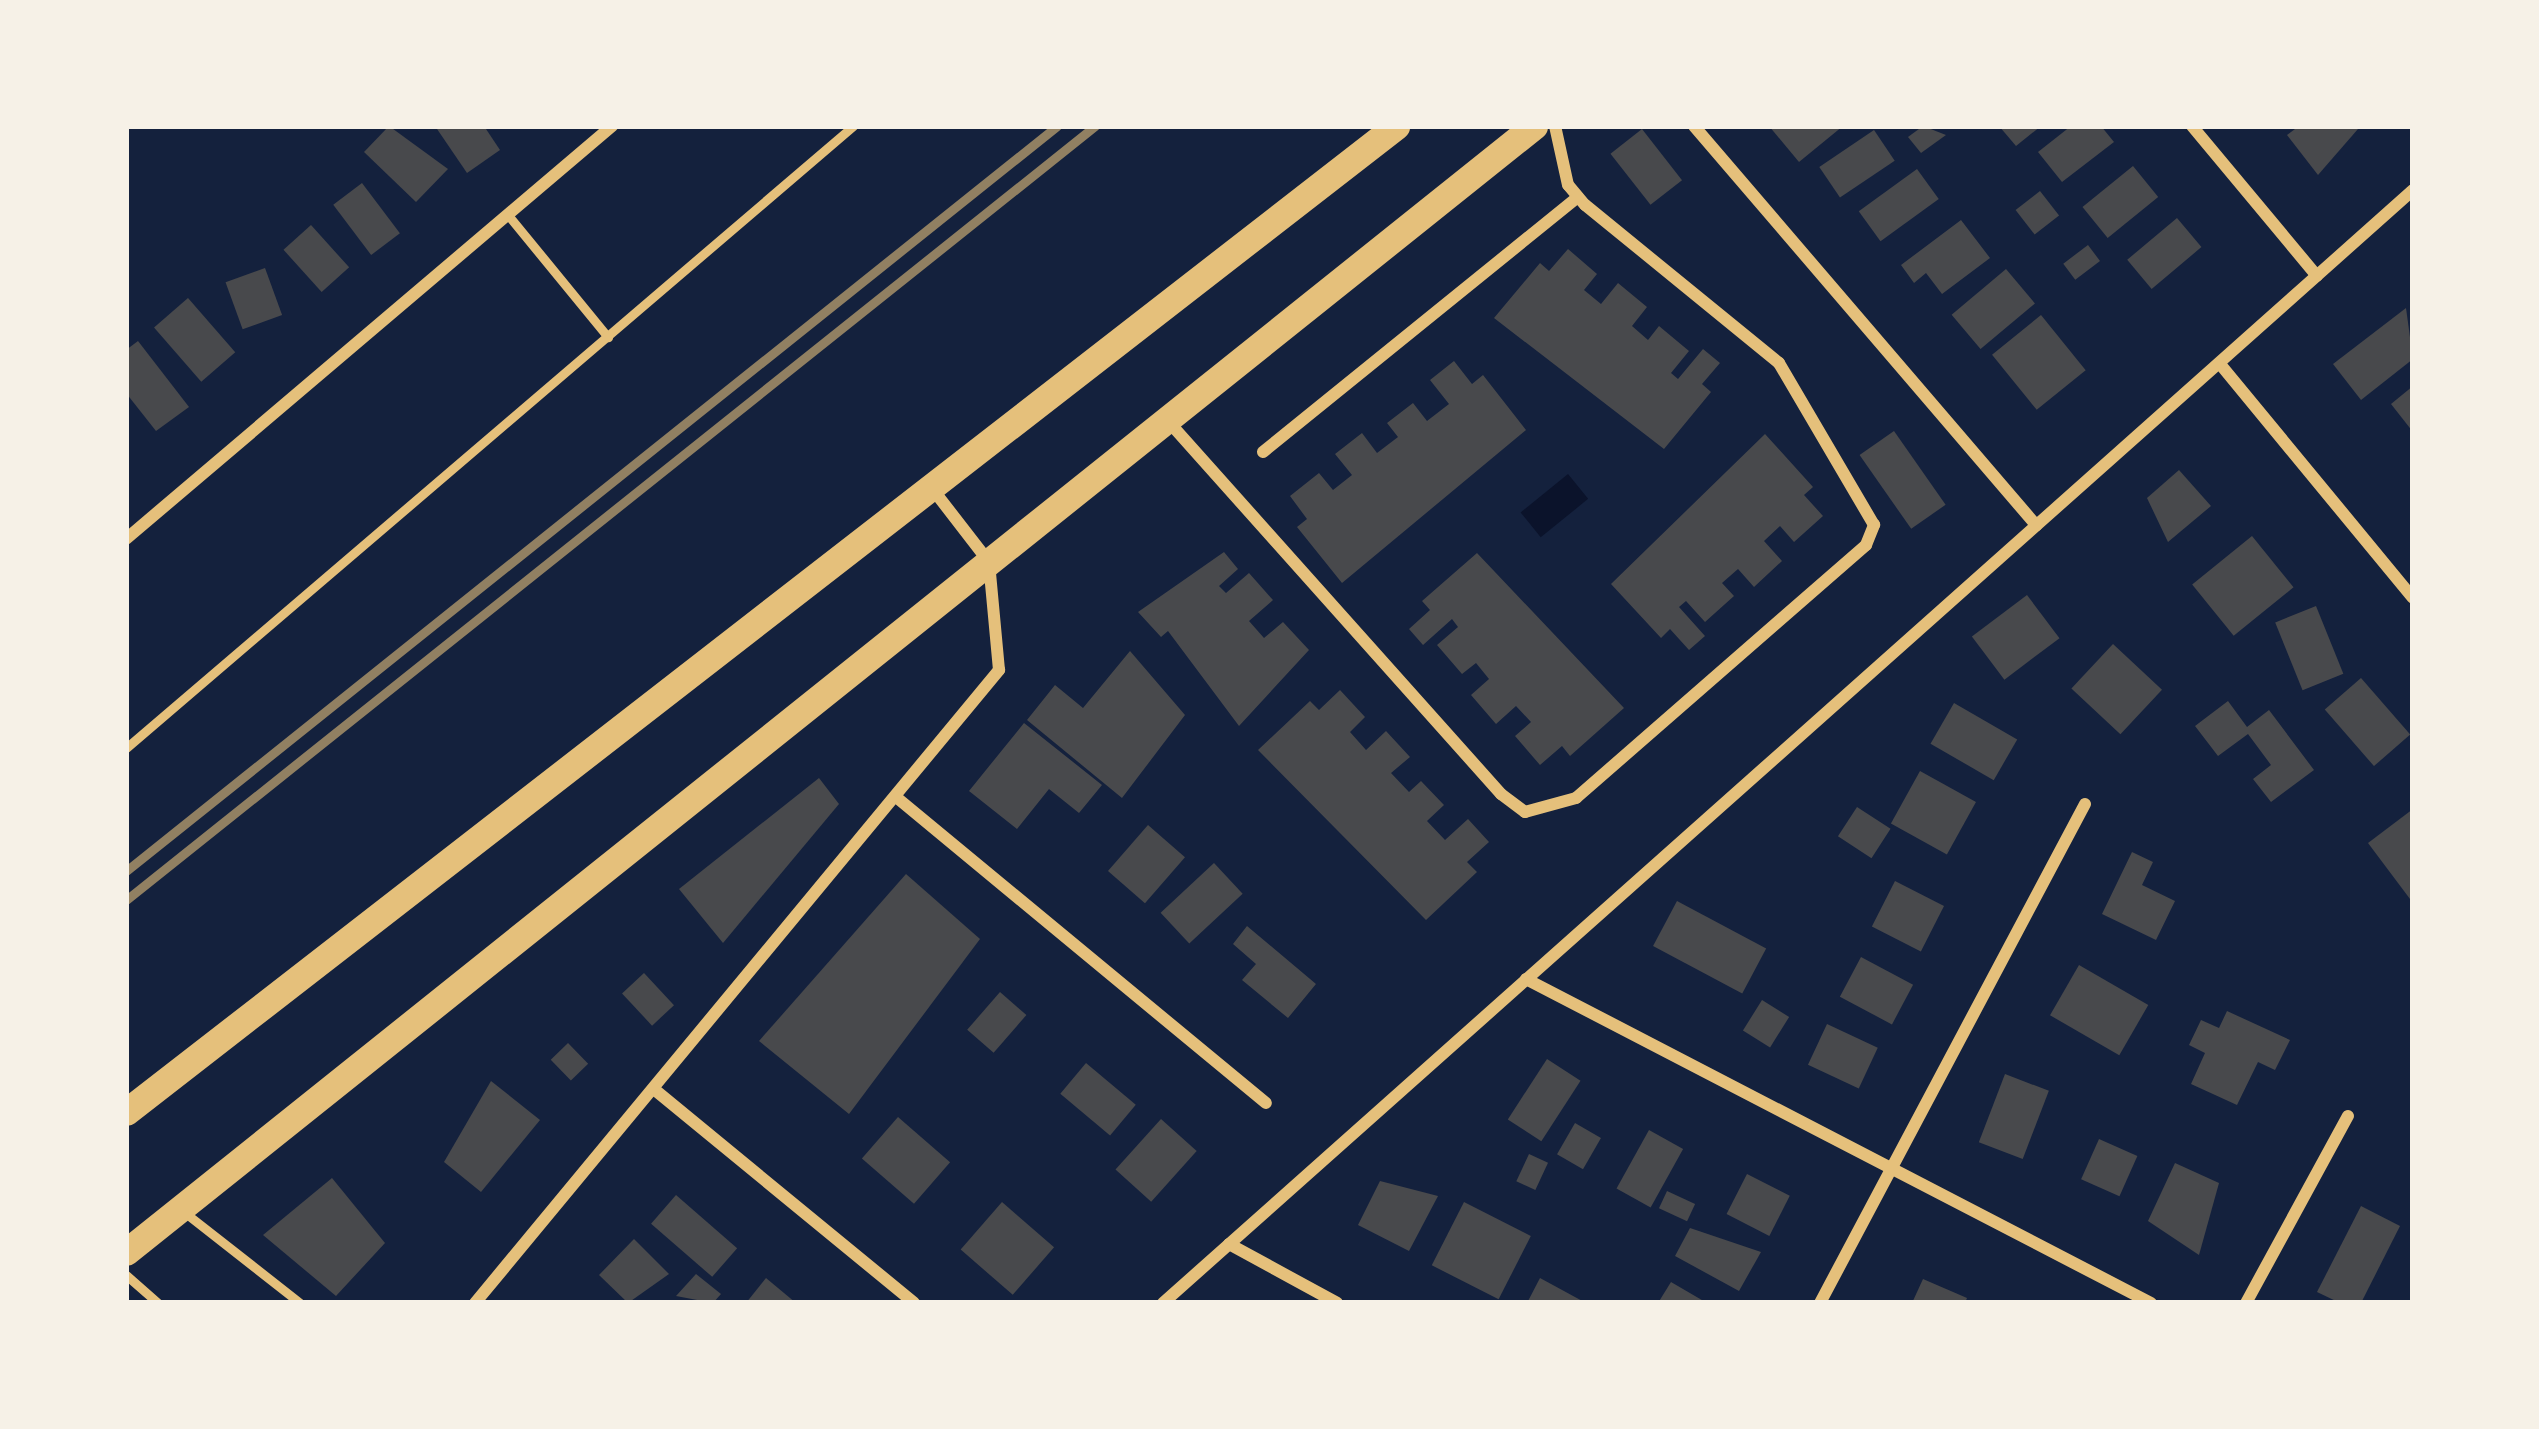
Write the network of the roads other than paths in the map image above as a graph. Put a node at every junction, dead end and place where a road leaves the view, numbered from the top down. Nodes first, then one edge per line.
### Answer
1 (612, 126) edge
2 (853, 126) edge
3 (1396, 126) edge
4 (1534, 126) edge
5 (1555, 126) edge
6 (1694, 126) edge
7 (2192, 126) edge
8 (2413, 190) edge
9 (1578, 197) junction
10 (508, 214) junction
11 (2317, 276) junction
12 (608, 337) junction
13 (2220, 364) junction
14 (1167, 420) junction
15 (1263, 452) dead end
16 (928, 482) junction
17 (2036, 525) junction
18 (126, 539) edge
19 (989, 562) junction
20 (2413, 598) edge
21 (126, 748) edge
22 (896, 797) junction
23 (2085, 804) dead end
24 (1526, 979) junction
25 (656, 1090) junction
26 (1266, 1102) dead end
27 (126, 1112) edge
28 (2348, 1116) dead end
29 (1891, 1167) junction
30 (180, 1209) junction
31 (1229, 1244) junction
32 (126, 1252) edge
33 (126, 1275) edge
34 (158, 1303) edge
35 (300, 1303) edge
36 (475, 1303) edge
37 (914, 1303) edge
38 (1162, 1303) edge
39 (1337, 1303) edge
40 (1820, 1303) edge
41 (2151, 1303) edge
42 (2246, 1303) edge

1 - 10 street
2 - 12 lane
3 - 16 highway
4 - 14 highway
5 - 9 street
6 - 17 street
7 - 11 street
8 - 11 street
9 - 14 street
9 - 15 street
10 - 12 lane
10 - 18 street
11 - 13 street
12 - 21 lane
13 - 17 street
13 - 20 street
14 - 19 highway
16 - 19 street
16 - 27 highway
17 - 24 street
19 - 22 street
19 - 30 highway
22 - 25 street
22 - 26 street
23 - 29 street
24 - 29 street
24 - 31 street
25 - 36 street
25 - 37 street
28 - 42 street
29 - 40 street
29 - 41 street
30 - 32 highway
30 - 35 lane
31 - 38 street
31 - 39 street
33 - 34 lane

